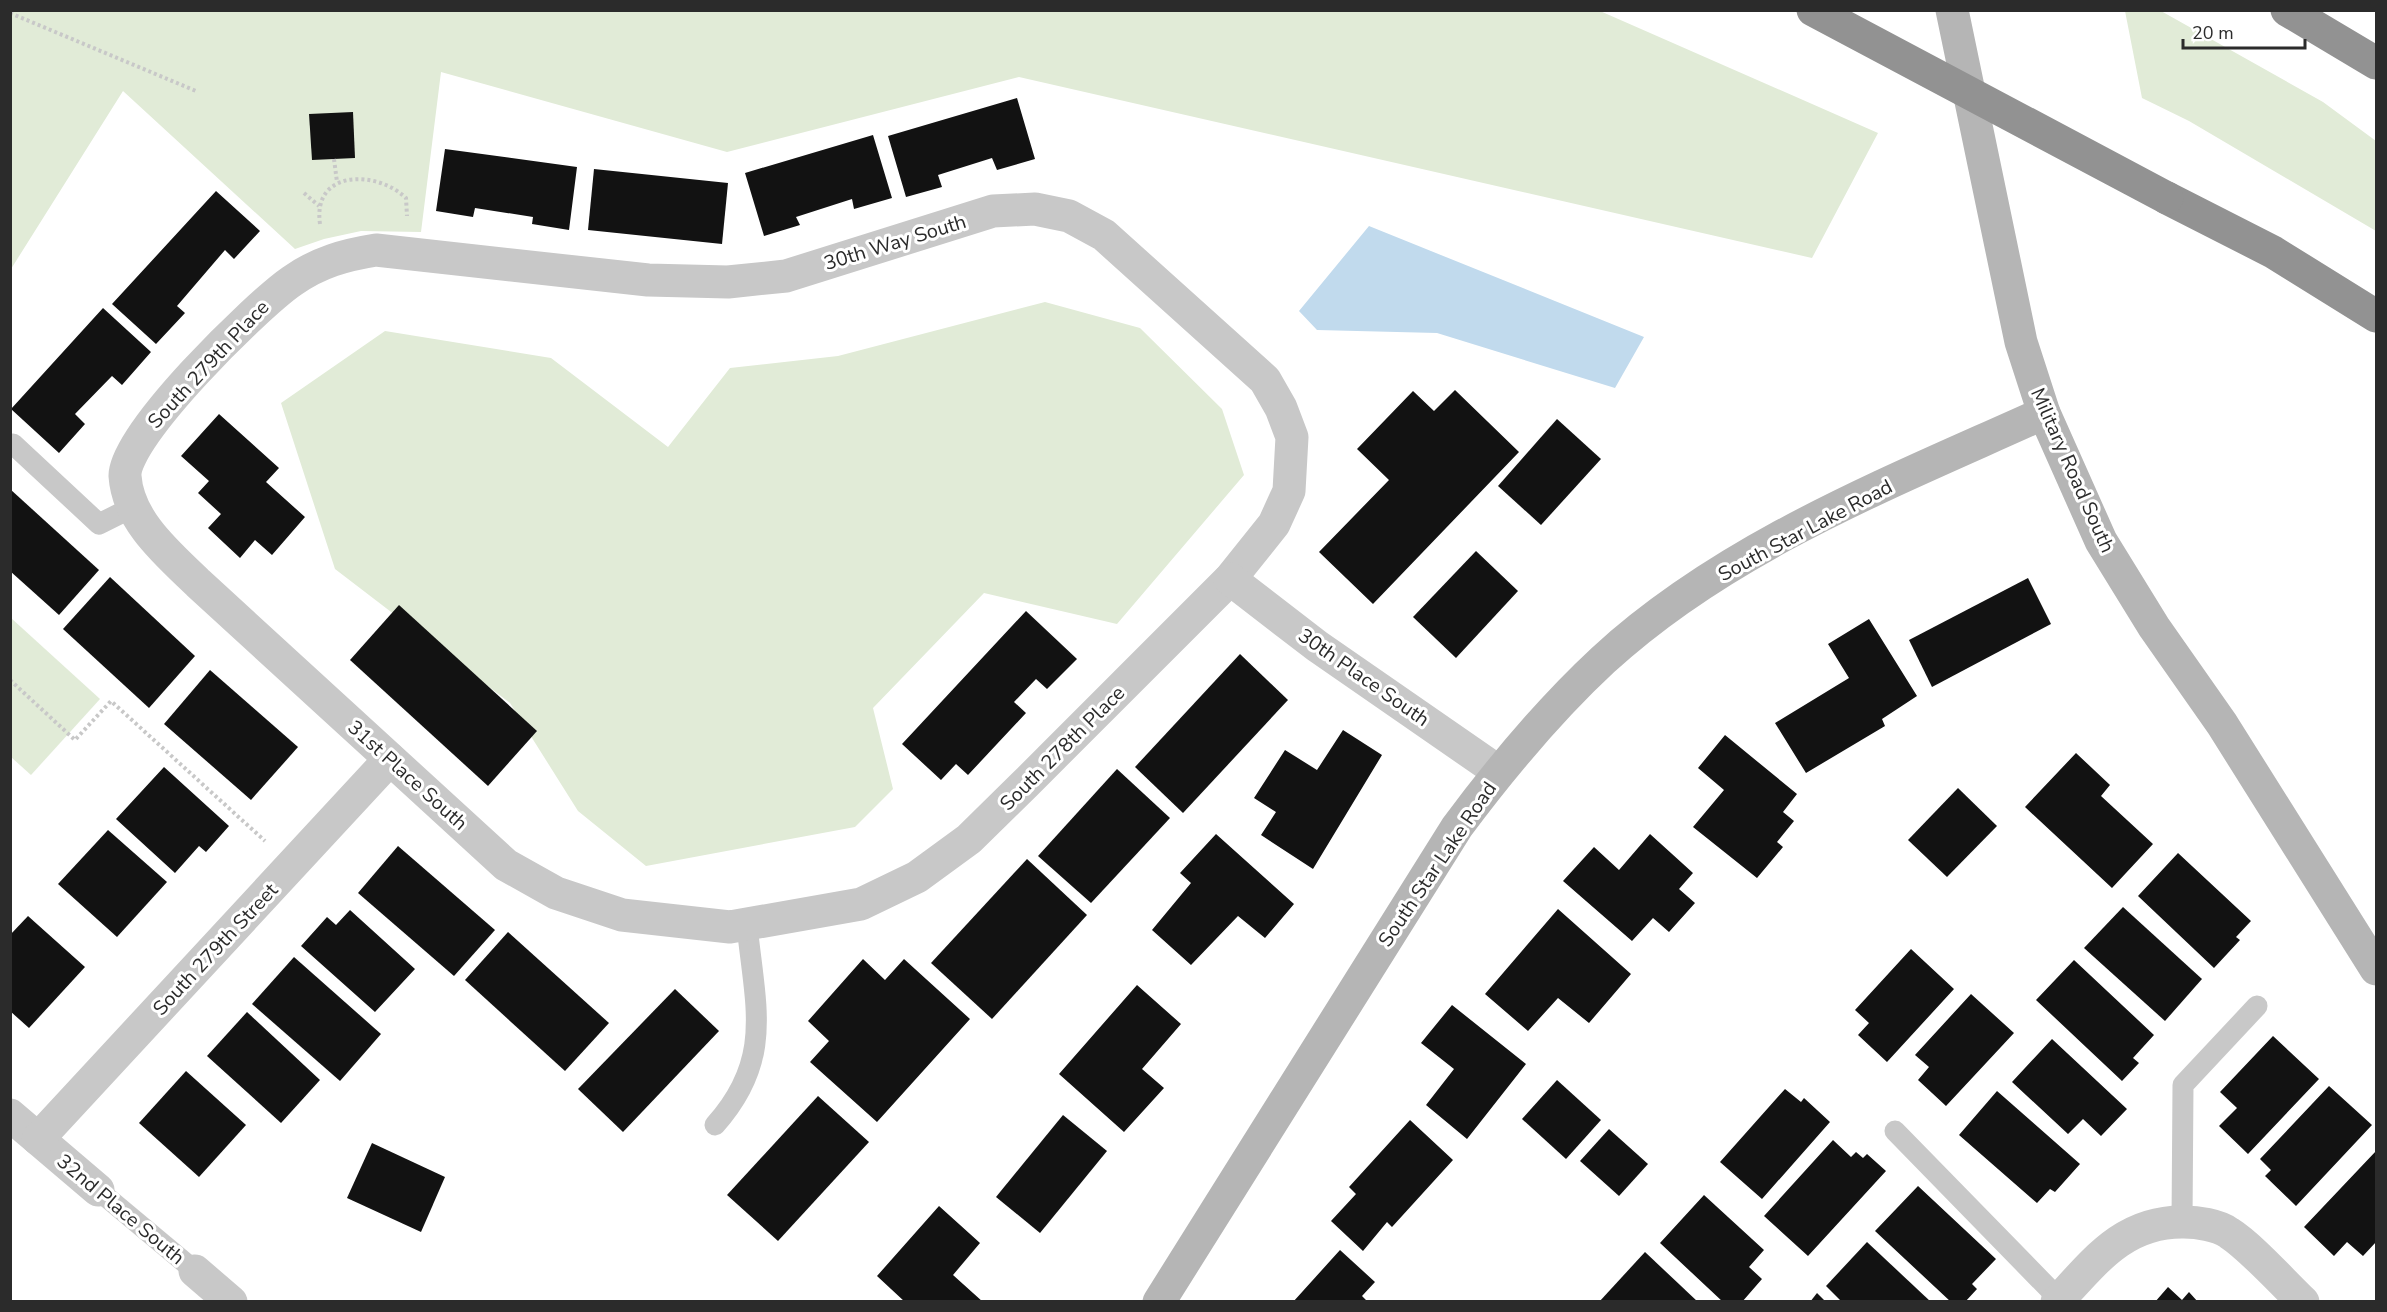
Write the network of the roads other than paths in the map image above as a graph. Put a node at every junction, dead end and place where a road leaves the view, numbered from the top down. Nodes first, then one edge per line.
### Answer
1 (1813, 10) edge
2 (1952, 10) edge
3 (2287, 10) edge
4 (2376, 63) edge
5 (389, 251) joint
6 (2273, 252) junction
7 (2376, 316) edge
8 (2376, 339) edge
9 (2044, 413) junction
10 (13, 444) dead end
11 (1292, 464) joint
12 (133, 507) junction
13 (1230, 579) junction
14 (390, 759) junction
15 (1499, 772) junction
16 (747, 925) junction
17 (2376, 969) edge
18 (2257, 1006) dead end
19 (10, 1115) edge
20 (715, 1125) dead end
21 (1895, 1131) dead end
22 (38, 1139) junction
23 (98, 1190) joint
24 (2182, 1222) junction
25 (195, 1271) joint
26 (2058, 1300) edge
27 (231, 1302) edge
28 (1159, 1302) edge
29 (2303, 1302) edge

1 - 6 highway, bridge
2 - 9 street, Military Road South
3 - 4 highway
5 - 11 street, 30th Way South
5 - 12 street, South 279th Place
6 - 7 highway
6 - 8 highway
9 - 15 street, South Star Lake Road
9 - 17 street, Military Road South
10 - 12 lane
11 - 13 street, South 278th Place
12 - 14 street, 31st Place South
13 - 15 street, 30th Place South
13 - 16 street, South 278th Place
14 - 16 street, 31st Place South
14 - 22 street, South 279th Street
15 - 28 street, South Star Lake Road
16 - 20 lane
18 - 24 lane
19 - 22 street, 32nd Place South
21 - 26 lane
22 - 23 street, 32nd Place South
23 - 25 lane, 32nd Place South
24 - 26 street
24 - 29 street
25 - 27 street, 32nd Place South

